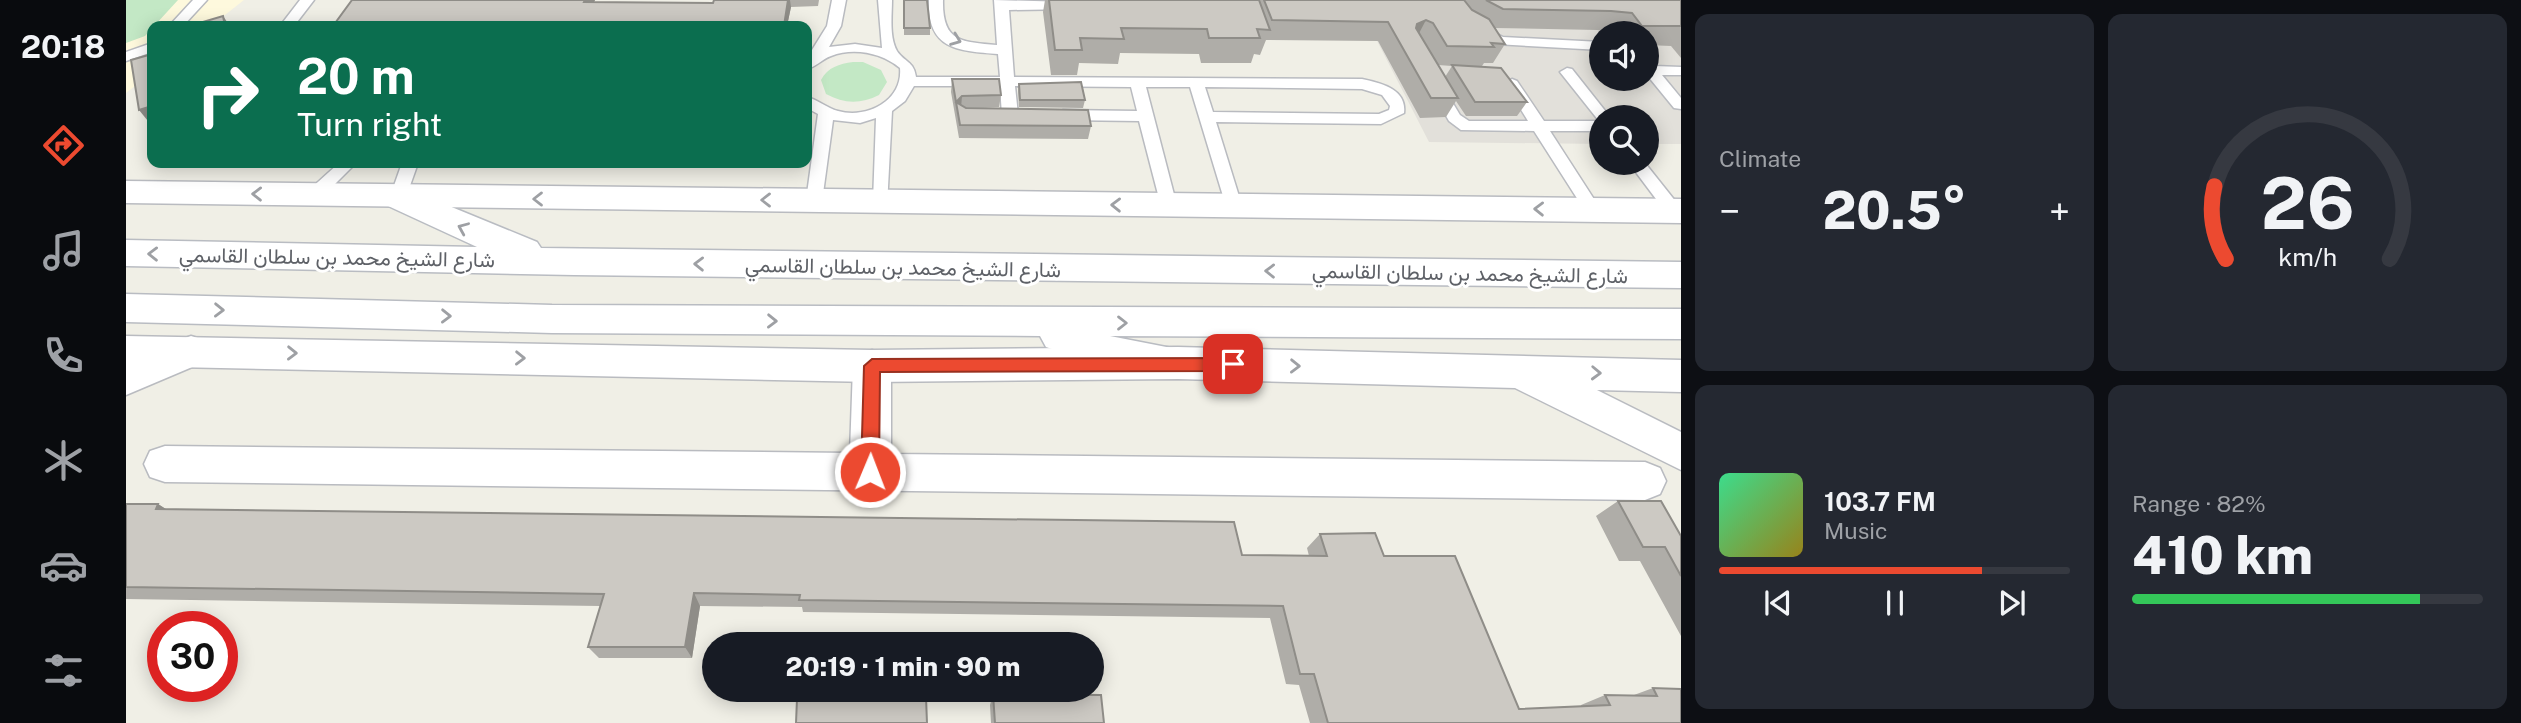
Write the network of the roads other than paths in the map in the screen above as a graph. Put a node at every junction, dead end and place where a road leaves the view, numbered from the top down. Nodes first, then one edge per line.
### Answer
1 (200, 0) edge
2 (307, 0) edge
3 (839, 0) edge
4 (885, 0) edge
5 (953, 0) edge
6 (1450, 0) edge
7 (1001, 3) edge
8 (936, 5) edge
9 (1080, 6) edge
10 (181, 21) edge
11 (291, 21) edge
12 (1589, 45) edge
13 (147, 49) edge
14 (1005, 50) junction
15 (891, 56) junction
16 (126, 57) edge
17 (812, 59) edge
18 (812, 61) edge
19 (1659, 69) edge
20 (1681, 71) edge
21 (1441, 72) edge
22 (1567, 72) dead end
23 (1502, 76) edge
24 (1659, 80) edge
25 (910, 81) junction
26 (1007, 82) junction
27 (1137, 82) junction
28 (1196, 83) junction
29 (812, 105) edge
30 (1593, 105) edge
31 (1679, 105) edge
32 (884, 111) junction
33 (826, 113) junction
34 (988, 115) edge
35 (1017, 115) joint
36 (1051, 115) edge
37 (1146, 116) junction
38 (1206, 117) junction
39 (1539, 126) junction
40 (1589, 127) edge
41 (343, 168) edge
42 (408, 168) edge
43 (1647, 175) edge
44 (126, 192) edge
45 (314, 195) junction
46 (398, 197) junction
47 (814, 201) junction
48 (881, 202) junction
49 (1169, 206) junction
50 (1234, 206) junction
51 (1593, 210) junction
52 (1678, 211) edge
53 (126, 253) edge
54 (574, 262) junction
55 (1681, 275) edge
56 (126, 308) edge
57 (1006, 323) junction
58 (1681, 324) edge
59 (126, 351) edge
60 (191, 351) junction
61 (1178, 363) junction
62 (872, 366) junction
63 (1512, 371) junction
64 (1681, 376) edge
65 (126, 379) edge
66 (1681, 452) edge
67 (165, 464) dead end
68 (870, 472) junction
69 (1645, 481) dead end

1 - 10 lane
2 - 11 lane
3 - 17 lane
4 - 15 lane
5 - 8 lane
6 - 12 lane
7 - 9 lane
7 - 14 lane
8 -> 14 lane
13 - 16 lane
14 - 26 lane
15 - 18 lane
15 - 25 lane
19 - 20 lane
21 - 39 lane
22 - 30 lane
23 - 39 lane
24 - 31 lane
25 - 26 lane
25 - 32 lane
26 - 27 lane
26 - 35 lane
27 - 28 lane
27 - 37 lane
28 - 38 lane
28 - 38 lane
29 - 33 lane
32 - 33 lane
32 - 48 lane
33 - 47 lane
34 - 35 lane
36 - 37 lane
37 - 49 lane
38 - 50 lane
39 - 40 lane
39 - 51 lane
41 - 45 lane
42 - 46 lane
43 - 52 lane
45 -> 44 street
45 - 46 street
47 -> 46 street
54 -> 46 street
47 - 48 street
49 -> 48 street
49 - 50 street
51 -> 50 street
51 - 52 street
54 -> 53 street, شارع الشيخ محمد بن سلطان القاسمي
55 -> 54 street, شارع الشيخ محمد بن سلطان القاسمي
56 -> 57 street
57 -> 58 street
57 - 61 street
59 - 60 street
60 -> 62 street
60 - 65 street
61 - 62 street
61 -> 63 street
62 - 68 street
63 -> 64 street
63 - 66 street
67 - 68 street
68 - 69 street

